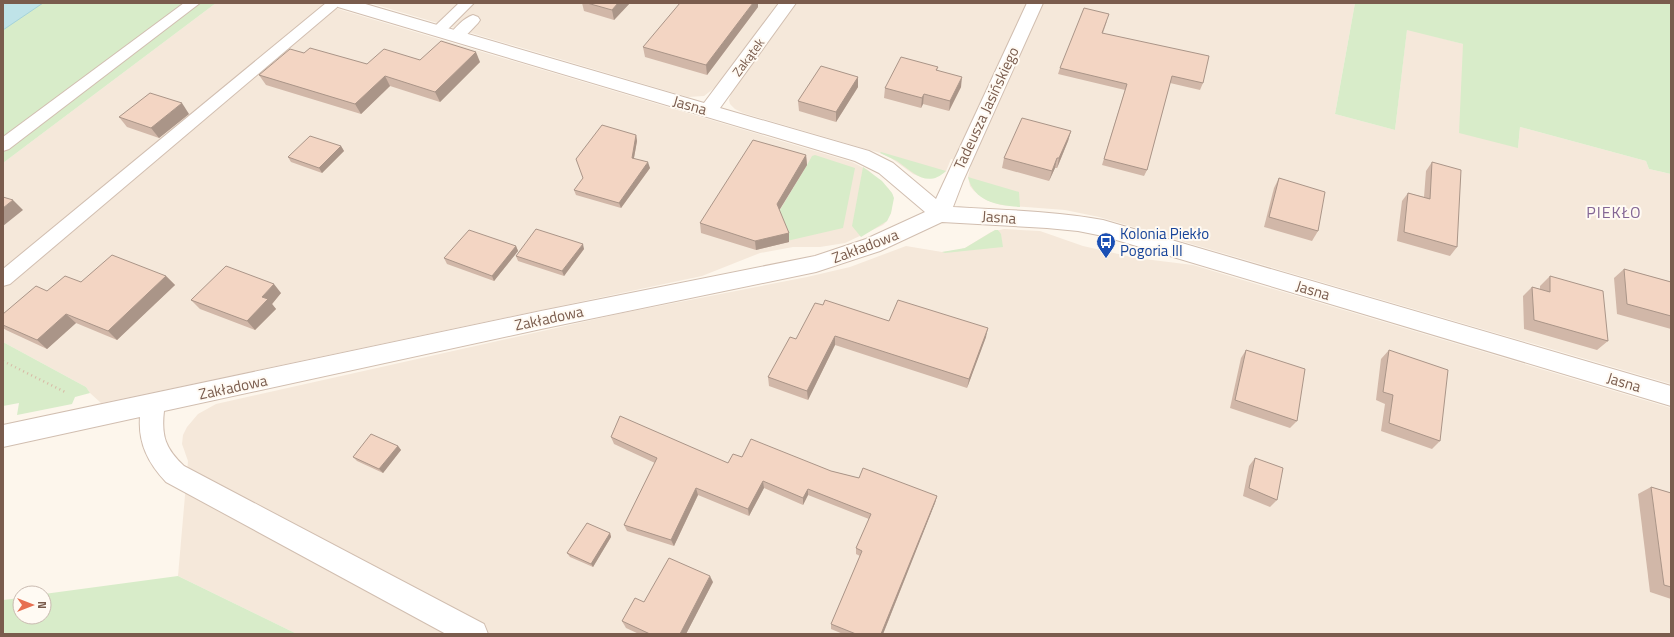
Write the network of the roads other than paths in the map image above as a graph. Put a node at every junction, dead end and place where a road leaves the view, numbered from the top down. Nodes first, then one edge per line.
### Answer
1 (193, 3) edge
2 (335, 3) edge
3 (344, 3) edge
4 (467, 3) edge
5 (788, 3) edge
6 (1035, 3) edge
7 (473, 20) dead end
8 (438, 31) junction
9 (456, 36) junction
10 (708, 110) junction
11 (3, 145) edge
12 (940, 214) junction
13 (3, 279) edge
14 (1671, 396) edge
15 (153, 404) junction
16 (3, 436) edge
17 (474, 634) edge

1 - 11 lane
2 - 13 lane
3 - 8 street, Jasna
4 - 8 lane
5 - 10 street, Zakątek
6 - 12 street, Tadeusza Jasińskiego
7 - 9 lane
8 - 9 street, Jasna
9 - 10 street, Jasna
10 - 12 street, Jasna
12 - 14 street, Jasna
12 - 15 street, Zakładowa
15 - 16 street, Zakładowa
15 - 17 street

